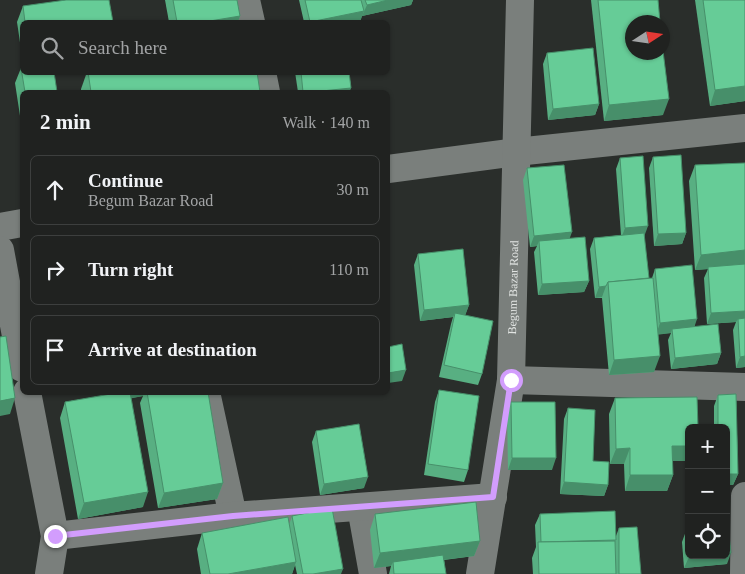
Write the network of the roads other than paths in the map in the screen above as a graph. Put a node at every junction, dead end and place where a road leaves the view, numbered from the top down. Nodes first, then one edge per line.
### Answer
1 (246, 0) edge
2 (520, 0) edge
3 (251, 20) edge
4 (263, 75) edge
5 (266, 90) edge
6 (745, 128) edge
7 (516, 152) junction
8 (390, 169) edge
9 (20, 223) edge
10 (0, 227) edge
11 (0, 250) edge
12 (20, 357) edge
13 (511, 380) junction
14 (745, 387) edge
15 (28, 395) edge
16 (207, 395) edge
17 (745, 496) edge
18 (493, 497) junction
19 (361, 507) junction
20 (233, 516) junction
21 (55, 536) junction
22 (49, 574) edge
23 (374, 574) edge
24 (480, 574) edge
25 (744, 574) edge

1 - 3 street
2 - 7 street, Begum Bazar Road
4 - 5 street
6 - 7 street
7 - 8 street
7 - 13 street, Begum Bazar Road
9 - 10 street
11 - 12 street
13 - 14 street
13 - 18 street, Begum Bazar Road
15 - 21 street
16 - 20 street
17 - 25 street
18 - 19 street
18 - 24 street, Begum Bazar Road
19 - 20 street
19 - 23 street
20 - 21 street
21 - 22 street

